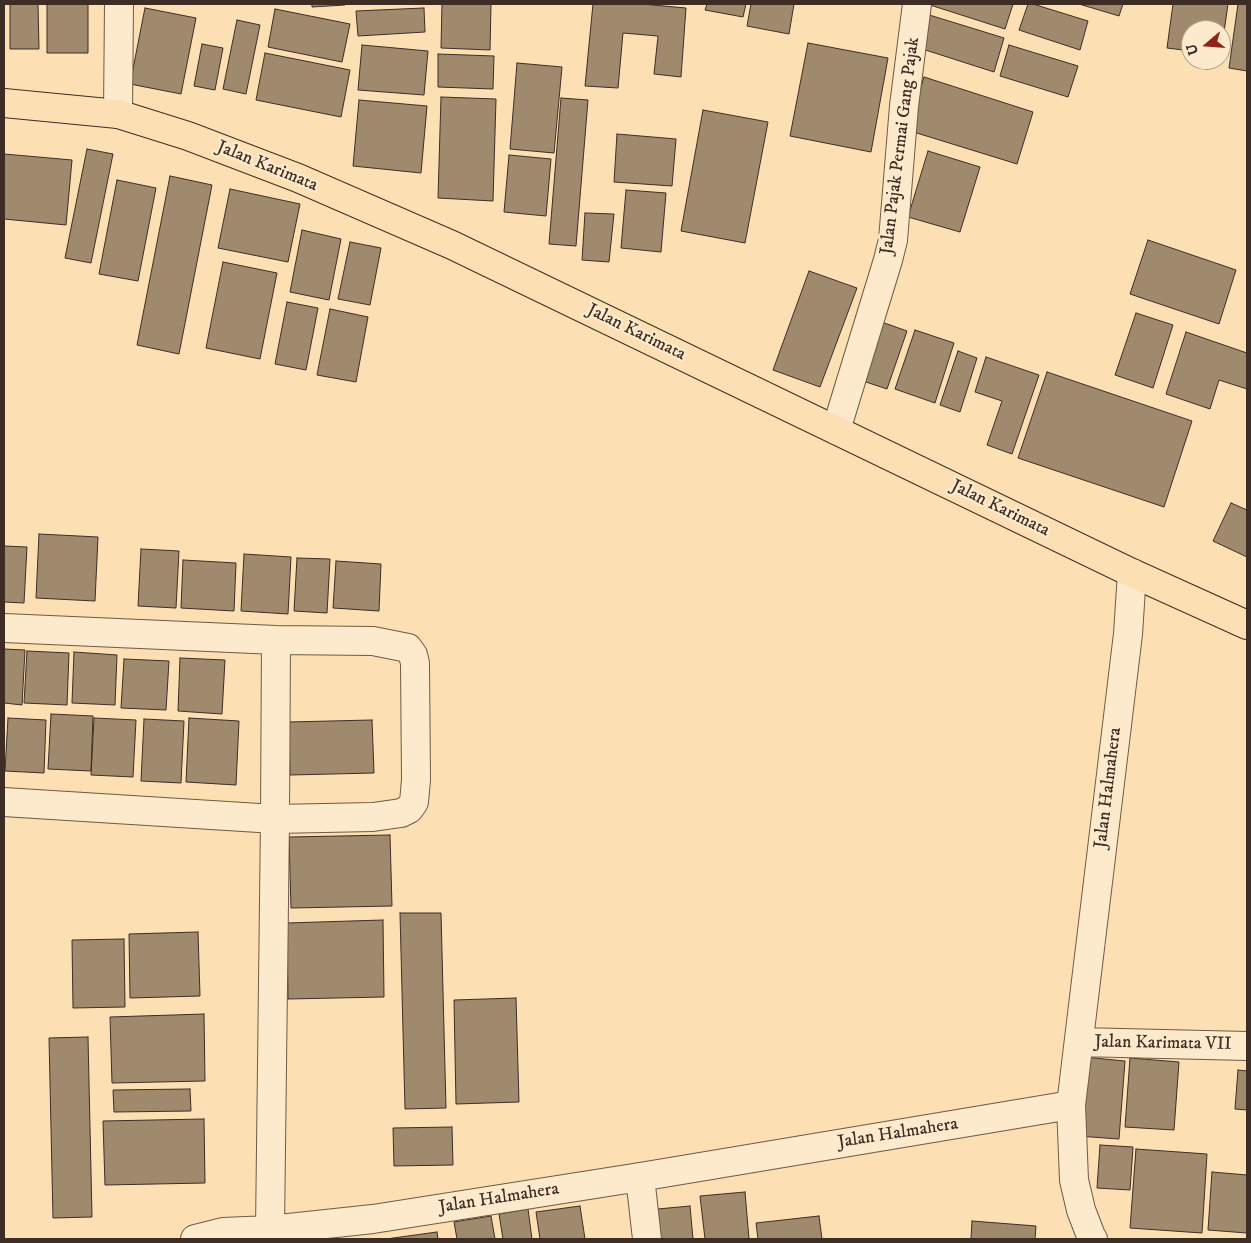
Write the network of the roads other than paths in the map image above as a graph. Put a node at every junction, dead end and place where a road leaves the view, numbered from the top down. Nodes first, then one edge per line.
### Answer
1 (119, 4) edge
2 (917, 4) edge
3 (4, 103) edge
4 (118, 114) junction
5 (836, 430) junction
6 (1132, 573) junction
7 (1247, 625) edge
8 (4, 628) edge
9 (276, 640) junction
10 (4, 802) edge
11 (275, 819) junction
12 (1078, 1042) junction
13 (1247, 1046) edge
14 (1071, 1105) junction
15 (640, 1177) junction
16 (375, 1229) edge
17 (270, 1230) junction
18 (196, 1239) edge
19 (648, 1239) edge
20 (1093, 1239) edge

1 - 4 street
2 - 5 street, Jalan Pajak Permai Gang Pajak
3 - 4 main road, Jalan Karimata
4 - 5 main road, Jalan Karimata
5 - 6 main road, Jalan Karimata
6 - 7 main road, Jalan Karimata
6 - 12 street, Jalan Halmahera
8 - 9 street
9 - 11 street
9 - 11 street
10 - 11 street
11 - 17 street
12 - 13 street, Jalan Karimata VII
12 - 14 street, Jalan Halmahera
14 - 15 street, Jalan Halmahera
14 - 20 street
15 - 16 street, Jalan Halmahera
15 - 19 street
16 - 17 street, Jalan Halmahera
17 - 18 street, Jalan Halmahera

